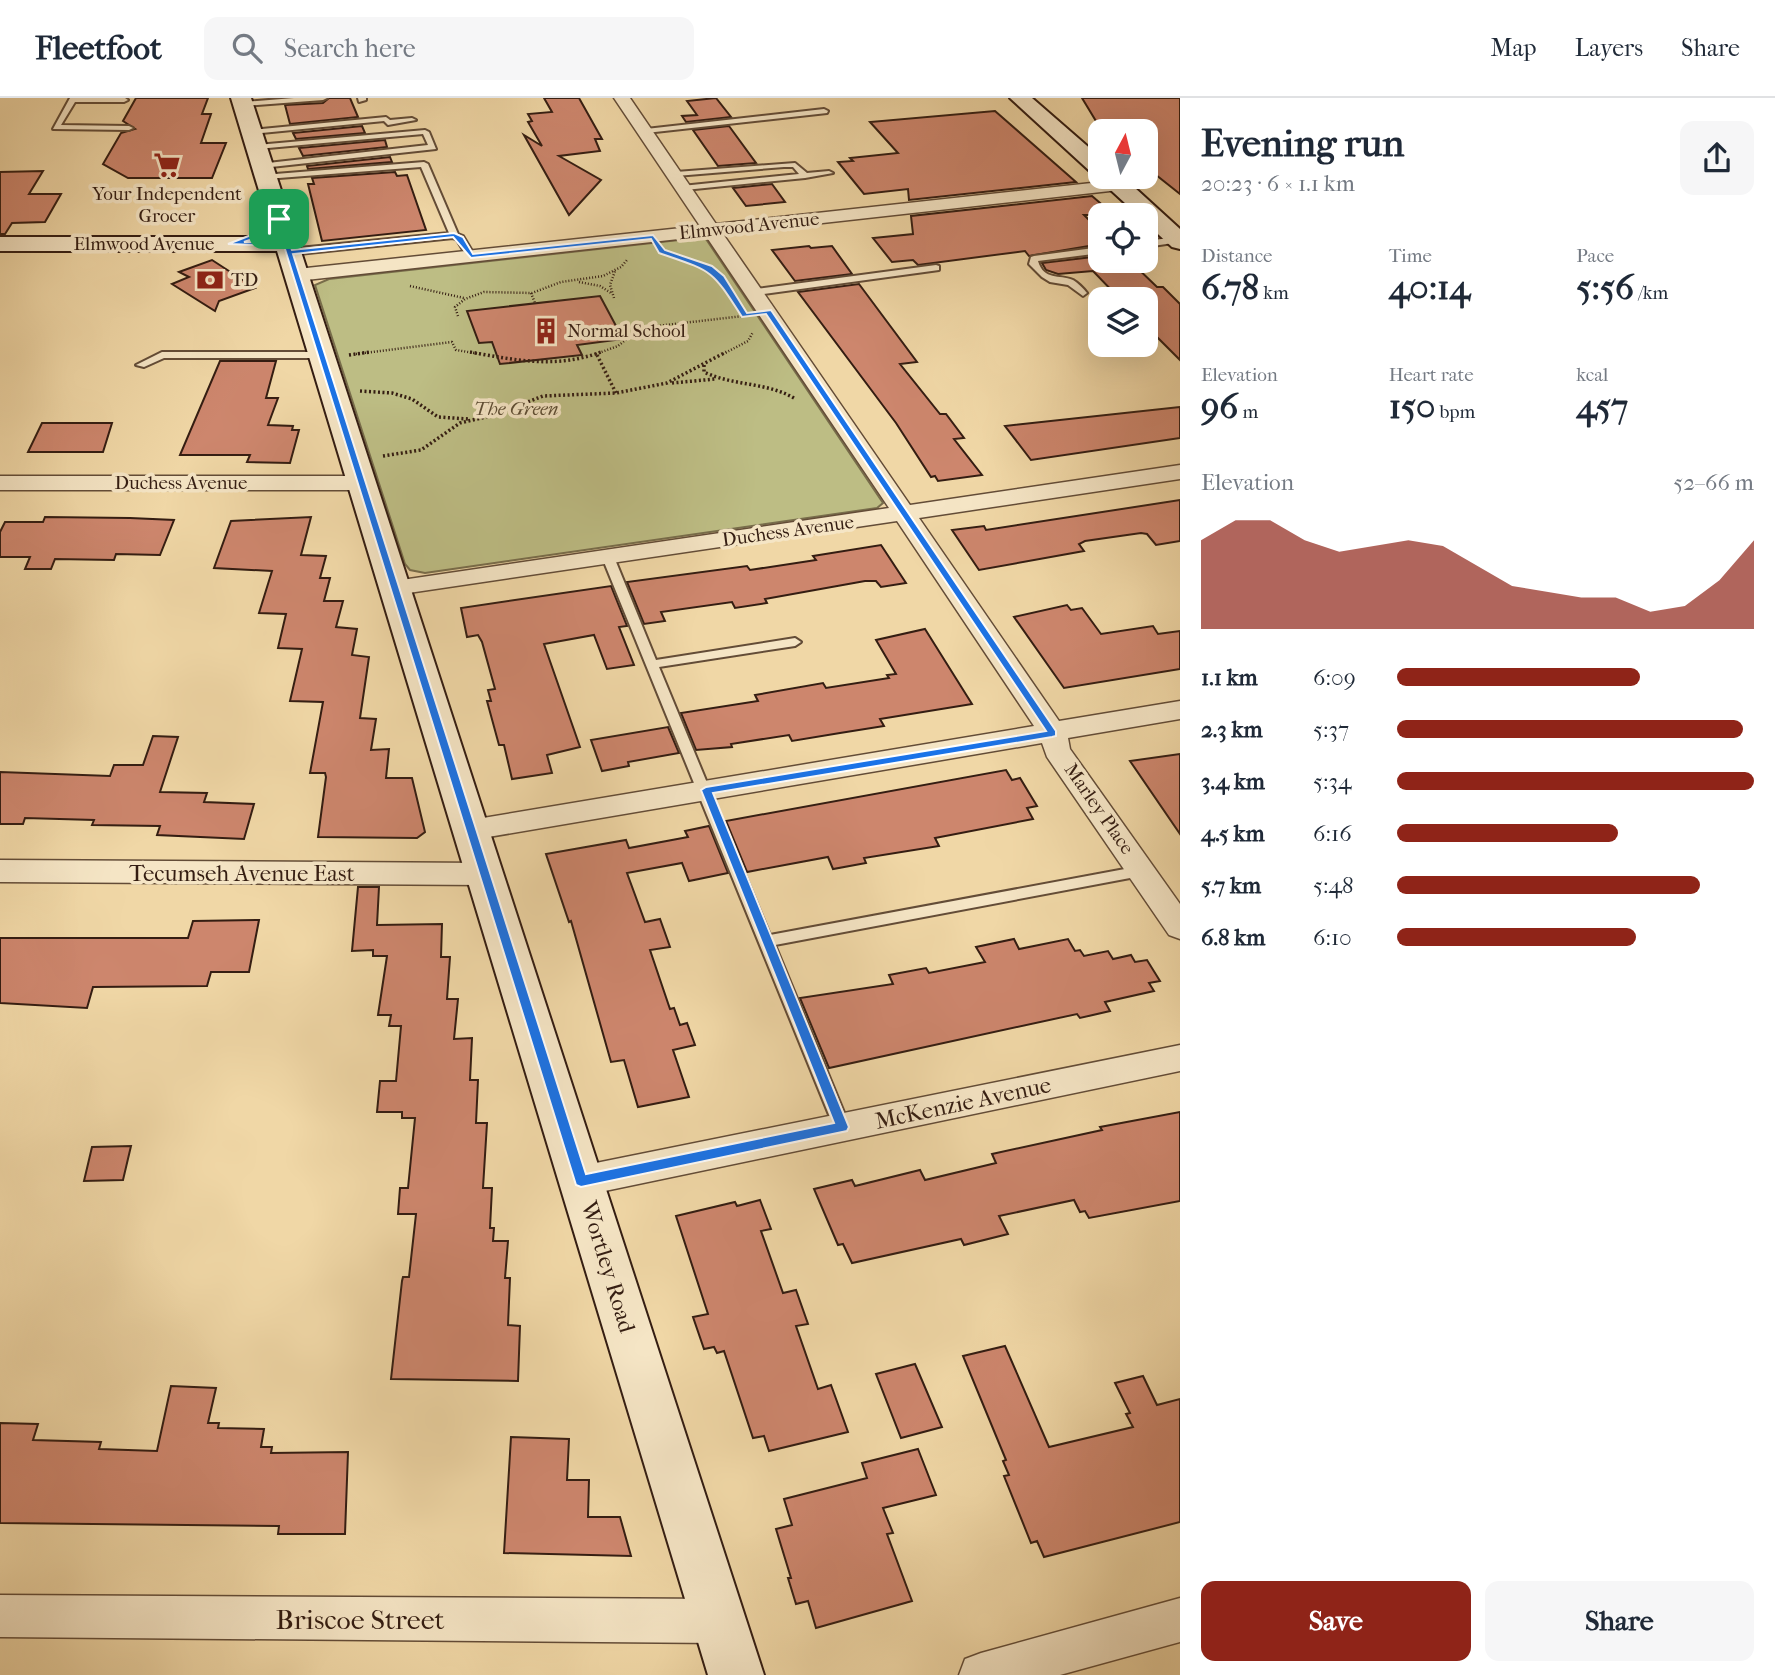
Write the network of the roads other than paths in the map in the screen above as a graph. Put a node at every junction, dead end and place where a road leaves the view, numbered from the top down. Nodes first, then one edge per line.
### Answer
1 (323, 98) edge
2 (622, 98) edge
3 (1020, 98) edge
4 (73, 99) edge
5 (124, 100) edge
6 (242, 101) edge
7 (824, 111) dead end
8 (412, 120) dead end
9 (129, 128) dead end
10 (646, 131) junction
11 (259, 156) junction
12 (1088, 158) edge
13 (829, 173) dead end
14 (805, 176) junction
15 (680, 181) junction
16 (1088, 184) edge
17 (1123, 189) edge
18 (279, 219) junction
19 (714, 230) junction
20 (454, 235) junction
21 (1178, 241) edge
22 (1158, 243) edge
23 (0, 244) edge
24 (231, 244) junction
25 (1088, 252) edge
26 (471, 256) junction
27 (291, 257) junction
28 (936, 268) dead end
29 (1083, 293) dead end
30 (747, 300) junction
31 (141, 365) dead end
32 (326, 368) junction
33 (358, 471) junction
34 (1180, 472) edge
35 (0, 483) edge
36 (903, 514) junction
37 (608, 557) junction
38 (395, 588) junction
39 (795, 642) dead end
40 (653, 664) junction
41 (1180, 710) edge
42 (1052, 733) junction
43 (706, 790) junction
44 (471, 830) junction
45 (1141, 871) junction
46 (0, 872) edge
47 (485, 874) junction
48 (1180, 927) edge
49 (768, 941) junction
50 (1180, 1058) edge
51 (842, 1127) junction
52 (581, 1181) junction
53 (0, 1616) edge
54 (1180, 1620) edge
55 (719, 1621) junction
56 (736, 1675) edge
57 (981, 1675) edge

1 - 6 lane
2 - 10 street, Marley Place
3 - 12 street
4 - 5 lane
4 - 9 lane
6 - 11 street, Wortley Road
7 - 10 lane
8 - 11 lane
10 - 15 street, Marley Place
11 - 11 lane
11 - 18 street, Wortley Road
11 - 20 lane
13 - 14 lane
14 - 15 lane
14 - 15 lane
15 - 19 street, Marley Place
16 - 19 street, Elmwood Avenue
17 - 21 street
18 - 24 street
18 - 27 street, Wortley Road
19 - 26 street, Elmwood Avenue
19 - 30 street, Marley Place
20 - 26 lane
20 - 27 lane
21 - 22 lane
23 - 24 street, Elmwood Avenue
24 - 27 street, Elmwood Avenue
25 - 29 lane
26 - 27 street, Elmwood Avenue
27 - 32 street, Wortley Road
28 - 30 lane
30 - 36 street, Marley Place
31 - 32 lane
32 - 33 street, Wortley Road
33 - 35 street, Duchess Avenue
33 - 38 street, Wortley Road
34 - 36 street, Duchess Avenue
36 - 37 street, Duchess Avenue
36 - 42 street, Marley Place
37 - 38 street, Duchess Avenue
37 - 40 lane
38 - 44 street, Wortley Road
39 - 40 lane
40 - 43 lane
41 - 42 street
42 - 43 street
42 - 45 street, Marley Place
43 - 44 street
43 - 49 lane
44 - 47 street, Wortley Road
45 - 48 street, Marley Place
45 - 49 lane
46 - 47 street, Tecumseh Avenue East
47 - 52 street, Wortley Road
49 - 51 lane
50 - 51 street, McKenzie Avenue
51 - 52 street, McKenzie Avenue
52 - 55 street, Wortley Road
53 - 55 street, Briscoe Street
54 - 57 street
55 - 56 street, Wortley Road

